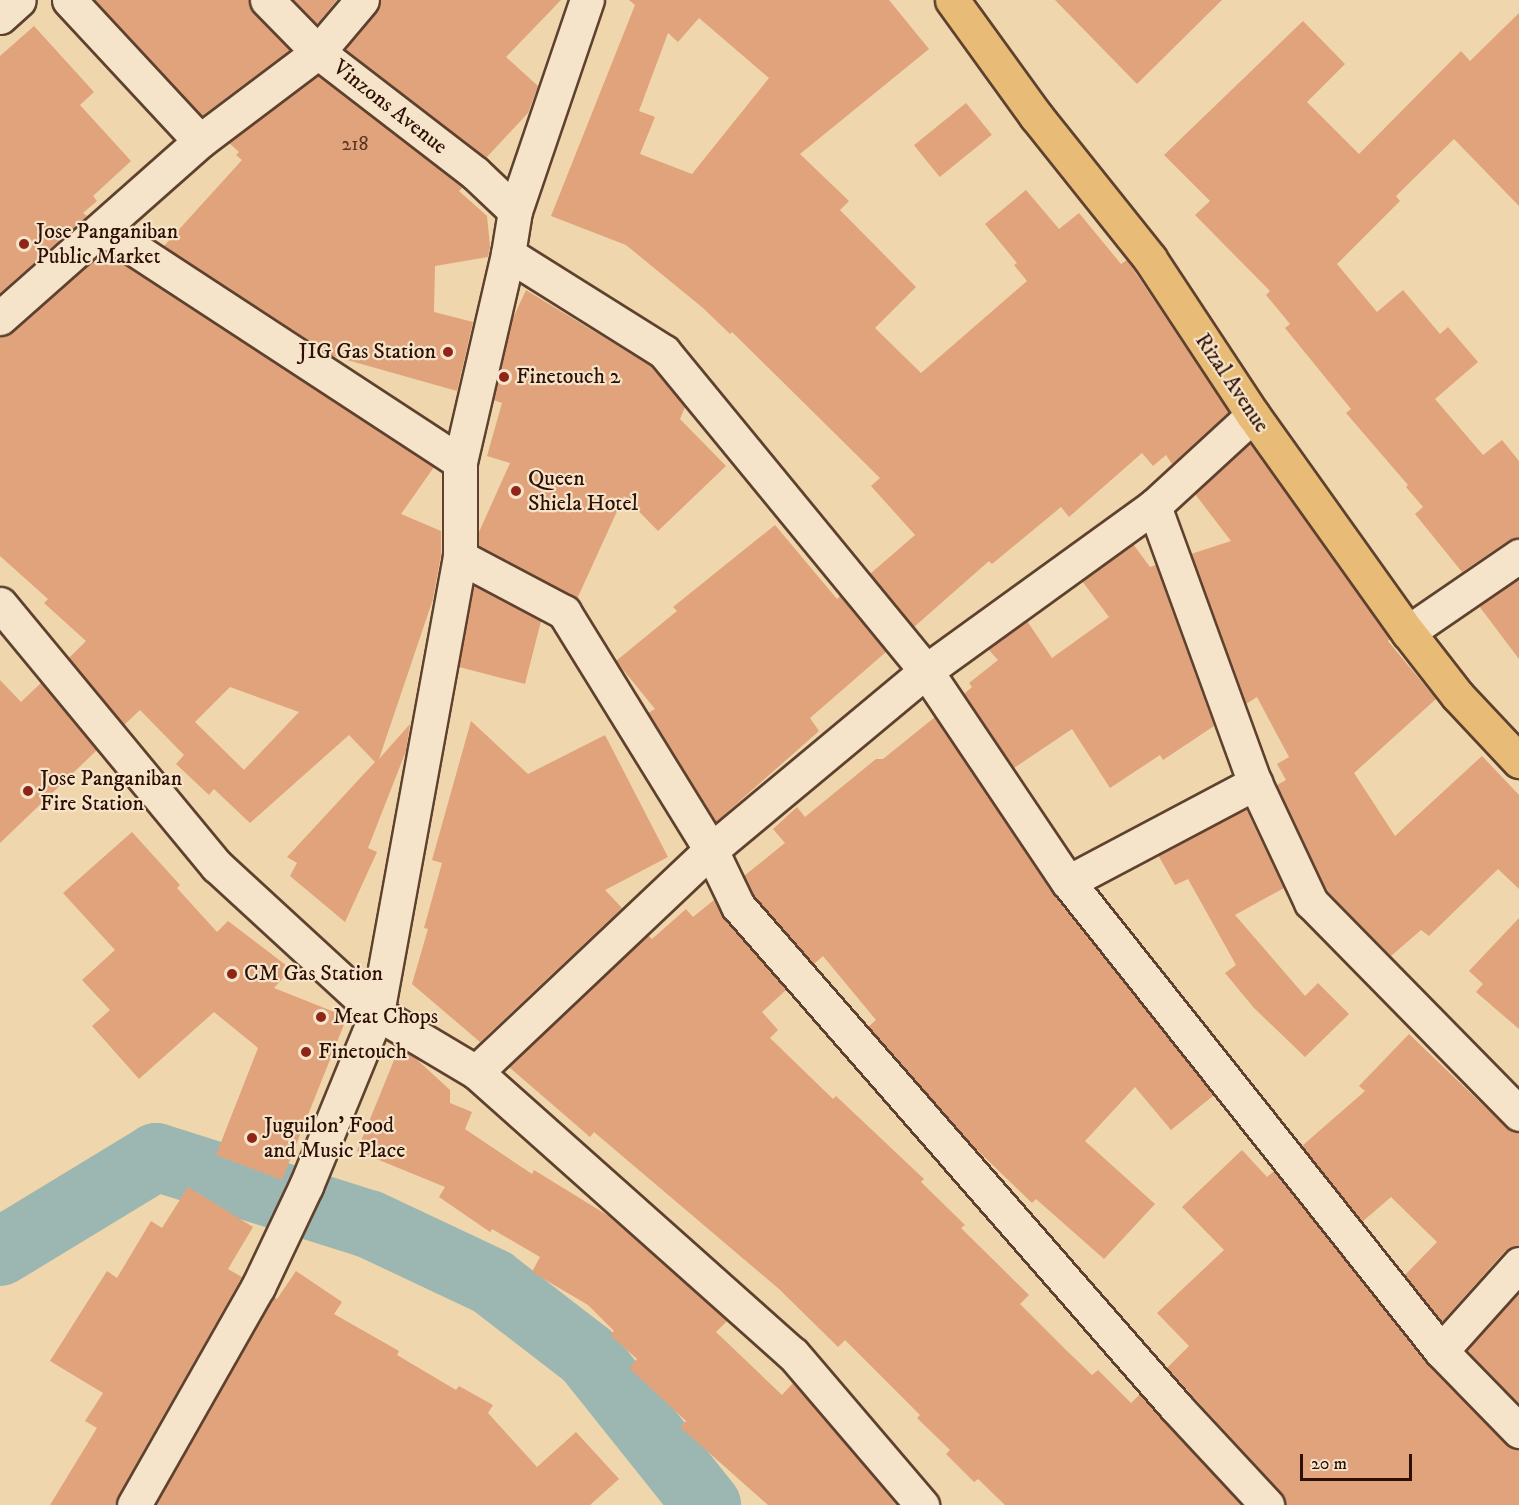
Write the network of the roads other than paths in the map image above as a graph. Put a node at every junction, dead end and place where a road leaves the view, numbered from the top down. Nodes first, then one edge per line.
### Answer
1 (19, 0) edge
2 (69, 0) edge
3 (267, 0) edge
4 (362, 0) edge
5 (587, 0) edge
6 (952, 0) edge
7 (0, 16) edge
8 (318, 52) junction
9 (201, 141) junction
10 (515, 211) junction
11 (104, 229) junction
12 (508, 254) junction
13 (0, 318) edge
14 (1253, 415) junction
15 (460, 462) junction
16 (1154, 506) junction
17 (1519, 556) edge
18 (460, 557) junction
19 (0, 603) edge
20 (1408, 632) junction
21 (926, 671) junction
22 (1519, 761) edge
23 (1255, 783) junction
24 (711, 850) junction
25 (1068, 882) junction
26 (377, 1013) junction
27 (476, 1071) junction
28 (1519, 1114) edge
29 (1519, 1264) edge
30 (1441, 1351) junction
31 (1519, 1431) edge
32 (134, 1505) edge
33 (922, 1505) edge
34 (1267, 1505) edge

1 - 7 street
2 - 9 street
3 - 8 street, Vinzons Avenue
4 - 8 street
5 - 10 street
6 - 14 main road, Rizal Avenue
8 - 9 street
8 - 10 street, Vinzons Avenue
9 - 11 street
10 - 12 street
11 - 13 street
11 - 15 street
12 - 15 street
12 - 21 street
14 - 16 street
14 - 20 main road, Rizal Avenue
15 - 18 street
16 - 21 street
16 - 23 street
17 - 20 street
18 - 24 street
18 - 26 street
19 - 26 street
20 - 22 main road, Rizal Avenue
21 - 24 street
21 - 25 street
23 - 25 street
23 - 28 street
24 - 27 street
24 - 34 street
25 - 30 street
26 - 27 street
26 - 32 street
27 - 33 street
29 - 30 street
30 - 31 street

